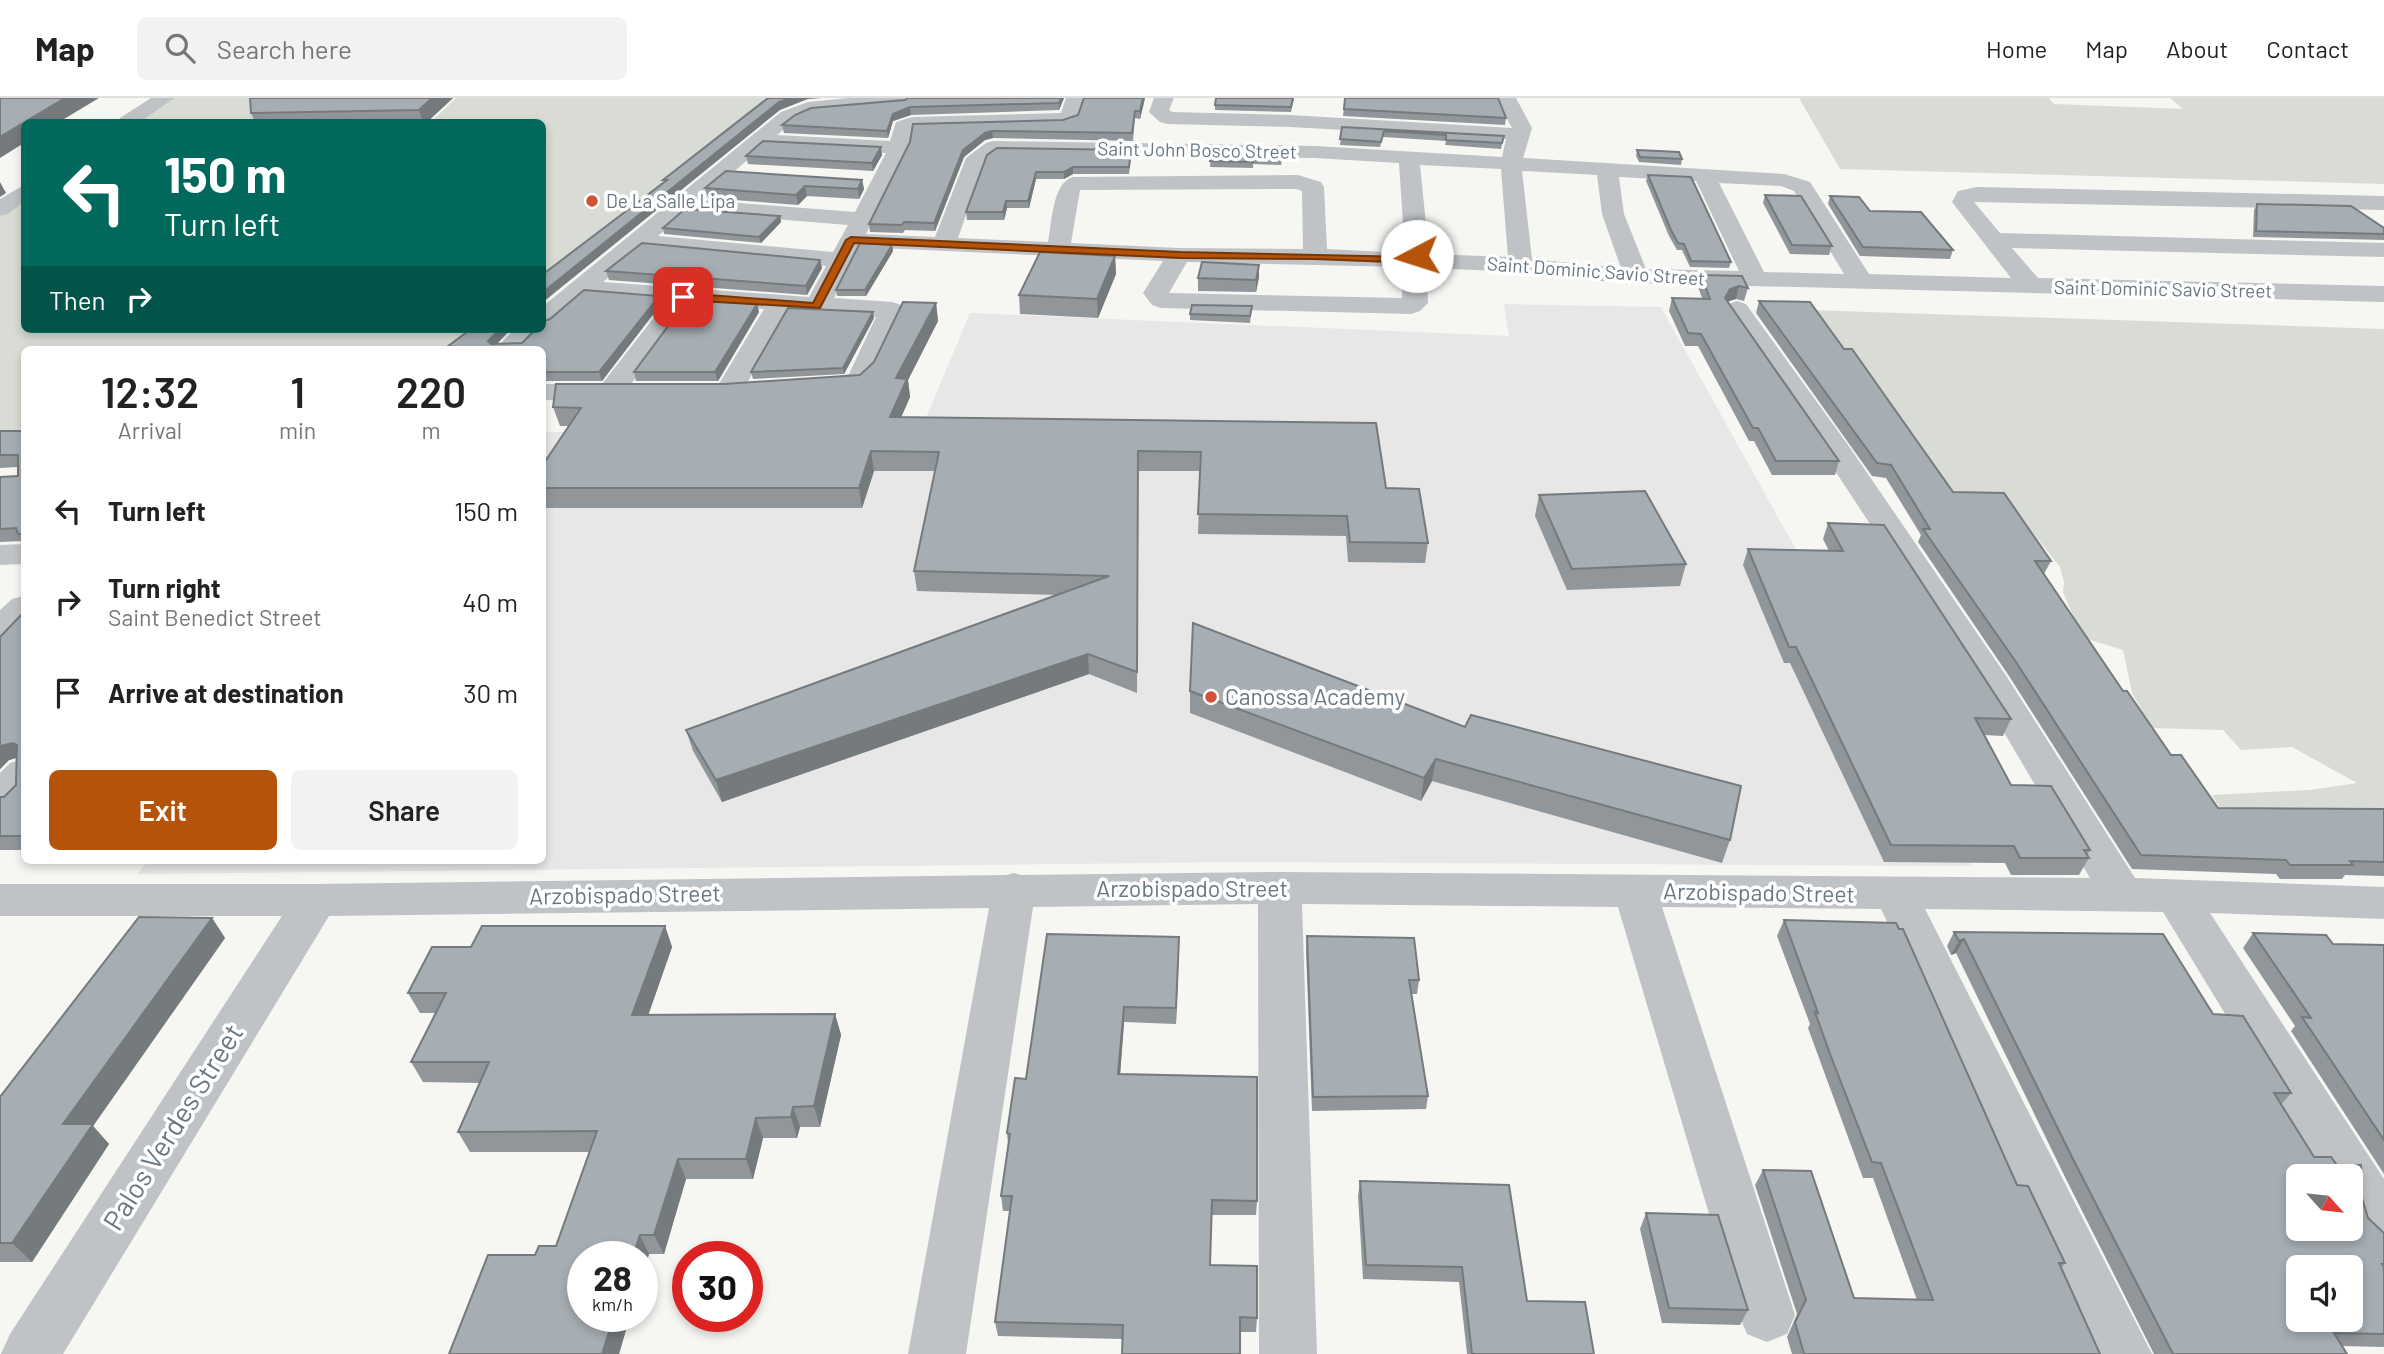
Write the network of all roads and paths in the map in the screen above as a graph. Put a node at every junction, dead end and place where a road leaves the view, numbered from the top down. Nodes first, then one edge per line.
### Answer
1 (164, 98) edge
2 (906, 98) edge
3 (1076, 98) edge
4 (1164, 98) edge
5 (1506, 98) edge
6 (132, 119) edge
7 (1518, 134) junction
8 (757, 141) junction
9 (899, 148) junction
10 (1210, 150) junction
11 (1409, 156) junction
12 (1511, 162) junction
13 (1607, 169) junction
14 (722, 171) junction
15 (748, 173) edge
16 (1704, 175) junction
17 (855, 179) edge
18 (881, 181) junction
19 (1205, 184) junction
20 (21, 194) edge
21 (2384, 204) edge
22 (683, 205) junction
23 (0, 209) edge
24 (851, 240) junction
25 (1994, 240) junction
26 (637, 241) junction
27 (944, 243) junction
28 (1058, 249) junction
29 (2384, 250) edge
30 (1180, 255) junction
31 (1315, 256) junction
32 (1416, 260) junction
33 (1521, 265) junction
34 (1636, 276) junction
35 (1755, 279) junction
36 (1861, 281) junction
37 (2030, 285) junction
38 (580, 288) junction
39 (2384, 294) edge
40 (683, 297) junction
41 (780, 304) junction
42 (817, 306) junction
43 (1737, 309) dead end
44 (546, 317) edge
45 (526, 333) edge
46 (512, 346) edge
47 (795, 388) edge
48 (755, 391) edge
49 (546, 393) edge
50 (21, 554) edge
51 (0, 555) edge
52 (21, 609) edge
53 (0, 630) edge
54 (0, 772) edge
55 (21, 773) edge
56 (21, 776) edge
57 (0, 798) edge
58 (1280, 888) junction
59 (1014, 889) junction
60 (1635, 891) junction
61 (1896, 894) junction
62 (2122, 894) junction
63 (2176, 896) junction
64 (0, 900) edge
65 (316, 900) junction
66 (2384, 903) edge
67 (2384, 1226) edge
68 (1767, 1315) dead end
69 (30, 1354) edge
70 (937, 1354) edge
71 (1288, 1354) edge
72 (2123, 1354) edge

1 - 6 street
2 - 8 street
3 - 9 street
4 - 7 street
5 - 7 street
7 - 12 street
8 - 9 street
8 - 14 street
9 - 18 street
10 - 11 street, Saint John Bosco Street
10 - 19 street
10 - 27 street, Saint John Bosco Street
11 - 12 street, Saint John Bosco Street
11 - 32 street
12 - 13 street, Saint John Bosco Street
12 - 33 street
13 - 16 street, Saint John Bosco Street
13 - 34 street
14 - 15 street
14 - 22 street
16 - 35 street
16 - 36 street, Saint John Bosco Street
17 - 18 street
18 - 24 street
19 - 28 street
19 - 31 street
20 - 23 street
21 - 25 street
22 - 24 street
22 - 26 street
24 - 26 street
24 - 27 street, Saint Dominic Savio Street
24 - 42 street
25 - 29 street
25 - 37 street
26 - 38 street
27 - 28 street, Saint Dominic Savio Street
28 - 30 street, Saint Dominic Savio Street
30 - 31 street, Saint Dominic Savio Street
30 - 32 street
31 - 32 street, Saint Dominic Savio Street
32 - 33 street, Saint Dominic Savio Street
33 - 34 street, Saint Dominic Savio Street
34 - 35 street, Saint Dominic Savio Street
35 - 36 street, Saint Dominic Savio Street
36 - 37 street, Saint Dominic Savio Street
37 - 39 street, Saint Dominic Savio Street
38 - 40 street
38 - 44 street
40 - 41 street
40 - 49 street
41 - 42 street
41 - 48 street
42 - 47 street
43 - 62 street
45 - 46 street
50 - 51 street
52 - 53 street
54 - 55 street
56 - 57 street
58 - 59 street, Arzobispado Street
58 - 60 street, Arzobispado Street
58 - 71 street
59 - 65 street, Arzobispado Street
59 - 70 street
60 - 61 street, Arzobispado Street
60 - 68 street
61 - 62 street, Arzobispado Street
61 - 72 street
62 - 63 street, Arzobispado Street
63 - 66 street, Arzobispado Street
63 - 67 street
64 - 65 street, Arzobispado Street
65 - 69 street, Palos Verdes Street

